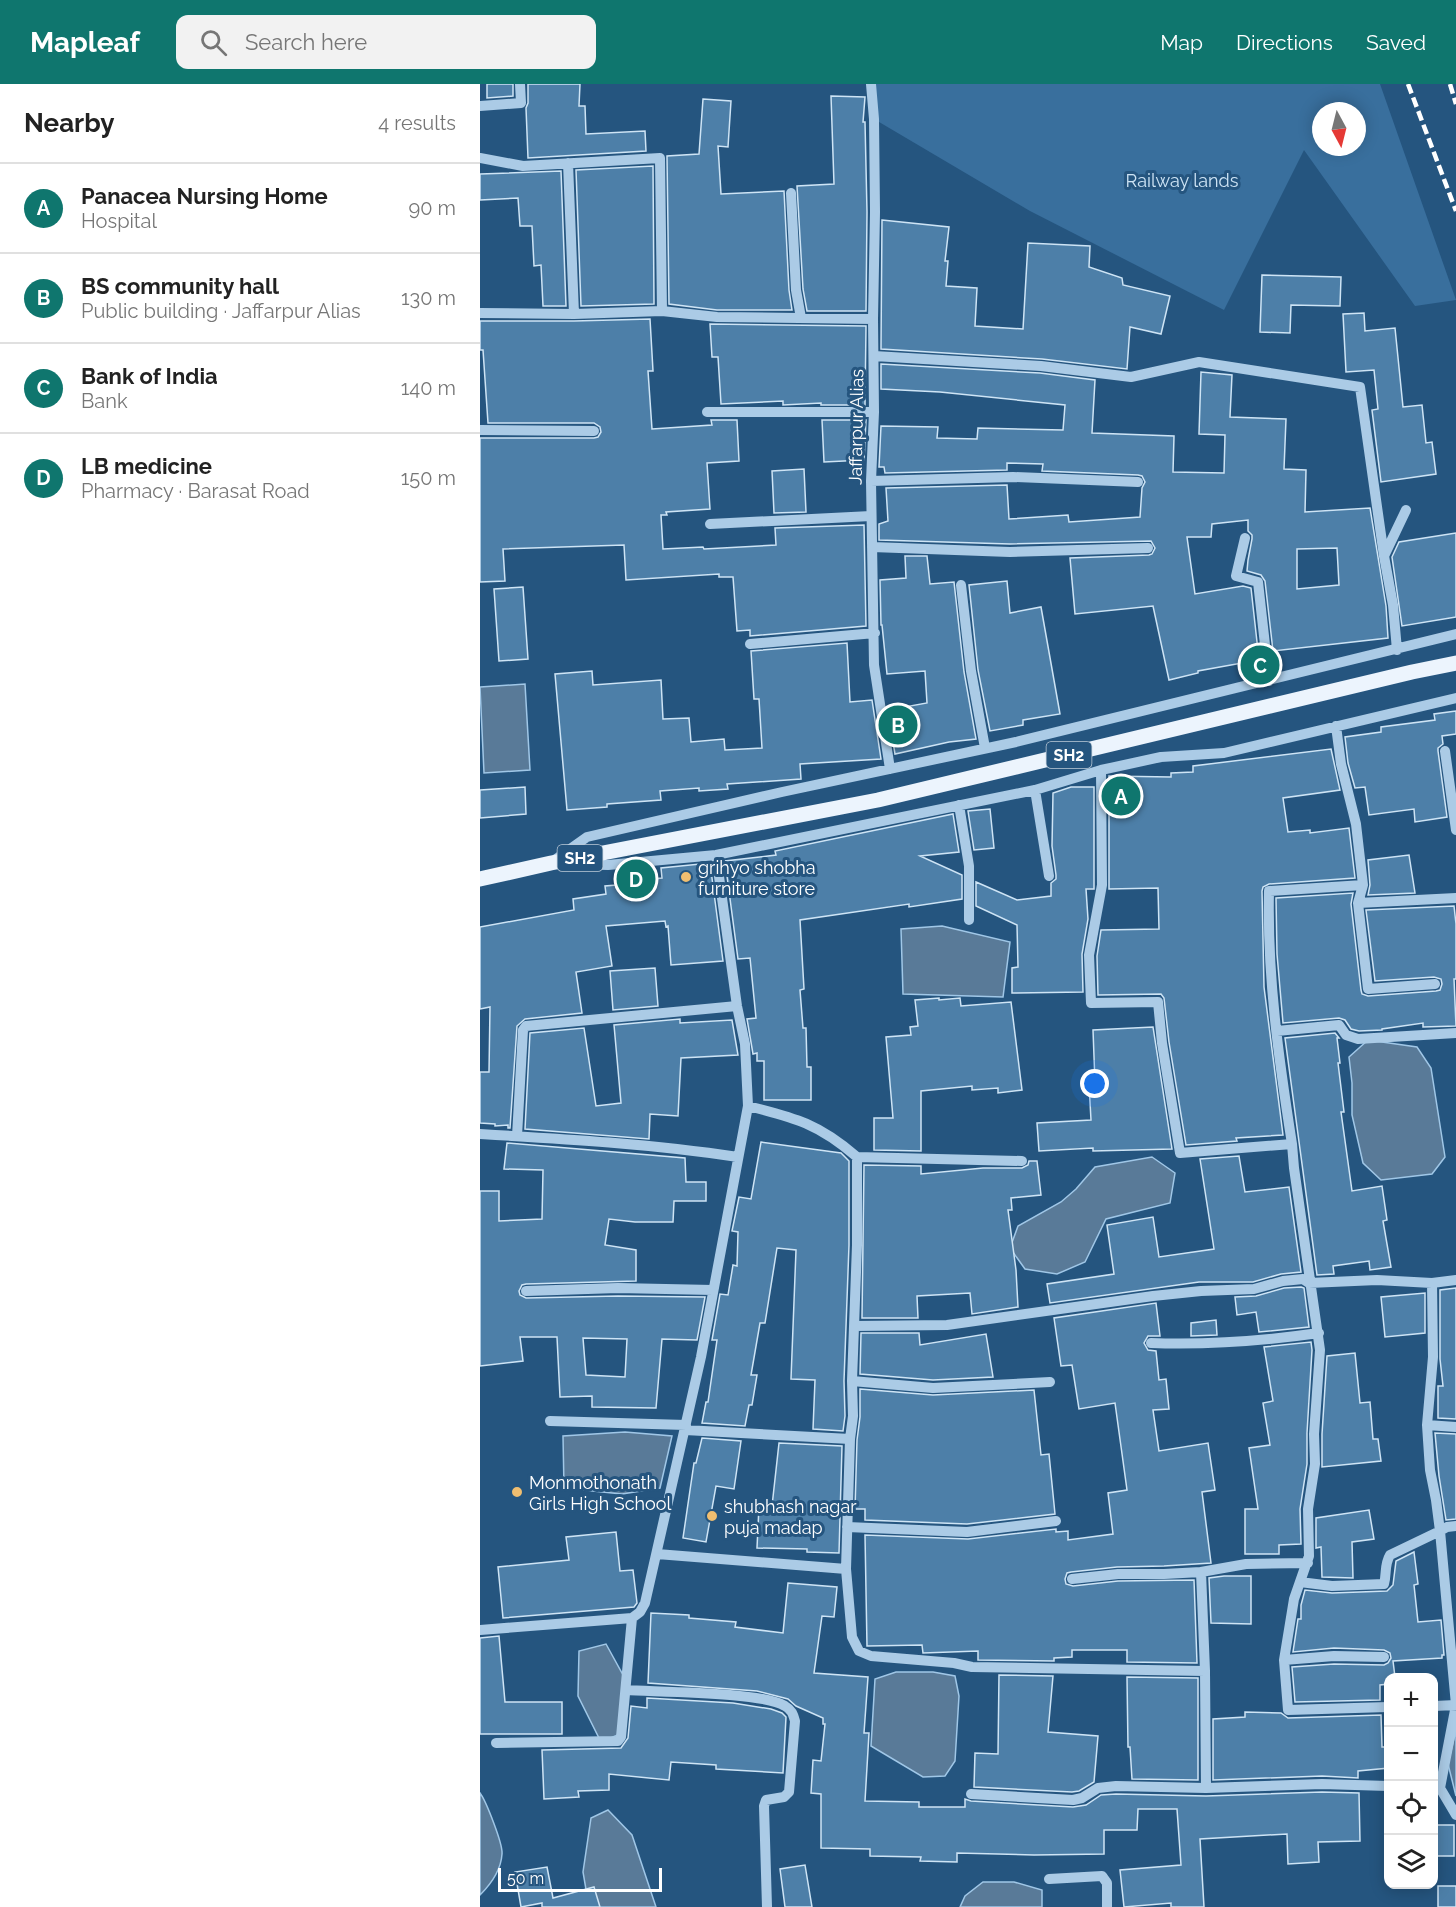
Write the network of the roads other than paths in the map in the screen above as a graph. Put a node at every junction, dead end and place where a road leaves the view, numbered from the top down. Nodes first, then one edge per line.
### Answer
1 (520, 84) edge
2 (871, 84) edge
3 (480, 106) edge
4 (480, 158) edge
5 (568, 163) junction
6 (791, 194) dead end
7 (662, 311) junction
8 (480, 313) edge
9 (574, 314) junction
10 (801, 318) junction
11 (873, 319) junction
12 (874, 356) junction
13 (707, 412) dead end
14 (874, 412) junction
15 (480, 430) edge
16 (594, 431) dead end
17 (871, 481) junction
18 (1138, 482) dead end
19 (1406, 510) dead end
20 (872, 516) junction
21 (710, 524) dead end
22 (1245, 538) dead end
23 (872, 547) junction
24 (1148, 548) dead end
25 (1384, 556) junction
26 (961, 585) dead end
27 (875, 633) junction
28 (1456, 634) edge
29 (750, 644) dead end
30 (1397, 650) junction
31 (1456, 663) edge
32 (1269, 681) junction
33 (1456, 698) edge
34 (1336, 726) junction
35 (985, 748) junction
36 (1445, 751) dead end
37 (890, 769) junction
38 (1101, 770) junction
39 (1035, 790) junction
40 (959, 805) junction
41 (1456, 830) edge
42 (716, 855) junction
43 (551, 863) junction
44 (1049, 876) dead end
45 (480, 879) edge
46 (1363, 885) junction
47 (1456, 898) edge
48 (1358, 903) junction
49 (969, 920) dead end
50 (1434, 984) dead end
51 (737, 1006) junction
52 (1277, 1031) junction
53 (1456, 1033) edge
54 (748, 1106) junction
55 (480, 1134) edge
56 (517, 1136) junction
57 (1292, 1144) junction
58 (738, 1157) junction
59 (857, 1157) junction
60 (1022, 1161) dead end
61 (1456, 1280) edge
62 (1310, 1283) junction
63 (1432, 1283) junction
64 (714, 1290) junction
65 (526, 1291) dead end
66 (855, 1326) junction
67 (1319, 1333) junction
68 (1151, 1343) dead end
69 (852, 1381) junction
70 (1050, 1382) dead end
71 (550, 1421) dead end
72 (1427, 1425) junction
73 (1456, 1427) edge
74 (686, 1428) junction
75 (850, 1439) junction
76 (1056, 1521) dead end
77 (1456, 1526) edge
78 (847, 1527) junction
79 (1440, 1532) junction
80 (657, 1554) junction
81 (1308, 1563) junction
82 (846, 1569) junction
83 (1201, 1572) junction
84 (1072, 1579) dead end
85 (1300, 1582) junction
86 (632, 1618) junction
87 (480, 1630) edge
88 (1384, 1657) dead end
89 (1284, 1660) junction
90 (1205, 1671) junction
91 (626, 1690) junction
92 (1438, 1706) edge
93 (1456, 1706) edge
94 (1384, 1707) edge
95 (496, 1743) dead end
96 (1438, 1784) edge
97 (1384, 1786) edge
98 (1206, 1788) junction
99 (1438, 1789) edge
100 (971, 1794) dead end
101 (1456, 1815) edge
102 (1049, 1879) dead end
103 (767, 1907) edge
104 (1107, 1907) edge

1 - 3 street
2 - 11 street, Jaffarpur Alias
4 - 5 street
5 - 7 street
5 - 9 street
6 - 10 street
7 - 9 street
7 - 10 street
8 - 9 street
10 - 11 street
11 - 12 street, Jaffarpur Alias
12 - 14 street, Jaffarpur Alias
12 - 25 street
13 - 14 street
14 - 17 street, Jaffarpur Alias
15 - 16 street
17 - 18 street
17 - 20 street, Jaffarpur Alias
19 - 25 street
20 - 21 street
20 - 23 street, Jaffarpur Alias
22 - 32 street
23 - 24 street
23 - 27 street, Jaffarpur Alias
25 - 30 street
26 - 35 street
27 - 29 street
27 - 37 street, Jaffarpur Alias
28 - 30 street
30 - 32 street
31 - 43 main road, SH2
32 - 35 street
33 - 34 street
34 - 38 street
34 - 46 street
35 - 37 street
36 - 41 street
37 - 43 street
38 - 39 street
38 - 57 street
39 - 40 street
39 - 44 street
40 - 42 street
40 - 49 street
42 - 43 street
42 - 51 street
43 - 45 main road, SH2
46 - 48 street
46 - 52 street
47 - 48 street
48 - 50 street
51 - 54 street
51 - 56 street
52 - 53 street
52 - 57 street
54 - 58 street
54 - 59 street
55 - 56 street
56 - 58 street
57 - 62 street
58 - 64 street
59 - 60 street
59 - 66 street
61 - 63 street
62 - 63 street
62 - 66 street
62 - 67 street
63 - 72 street
64 - 65 street
64 - 74 street
66 - 69 street
67 - 68 street
67 - 81 street
69 - 70 street
69 - 75 street
71 - 74 street
72 - 73 street
72 - 79 street
74 - 75 street
74 - 80 street
75 - 78 street
76 - 78 street
77 - 79 street
78 - 82 street
79 - 85 street
79 - 93 street
80 - 82 street
80 - 86 street
81 - 83 street
81 - 85 street
82 - 90 street
83 - 84 street
83 - 90 street
85 - 89 street
86 - 87 street
86 - 91 street
88 - 89 street
89 - 94 street
90 - 98 street
91 - 95 street
91 - 103 street
92 - 93 street
93 - 96 street
97 - 98 street
98 - 100 street
99 - 101 street
102 - 104 street

